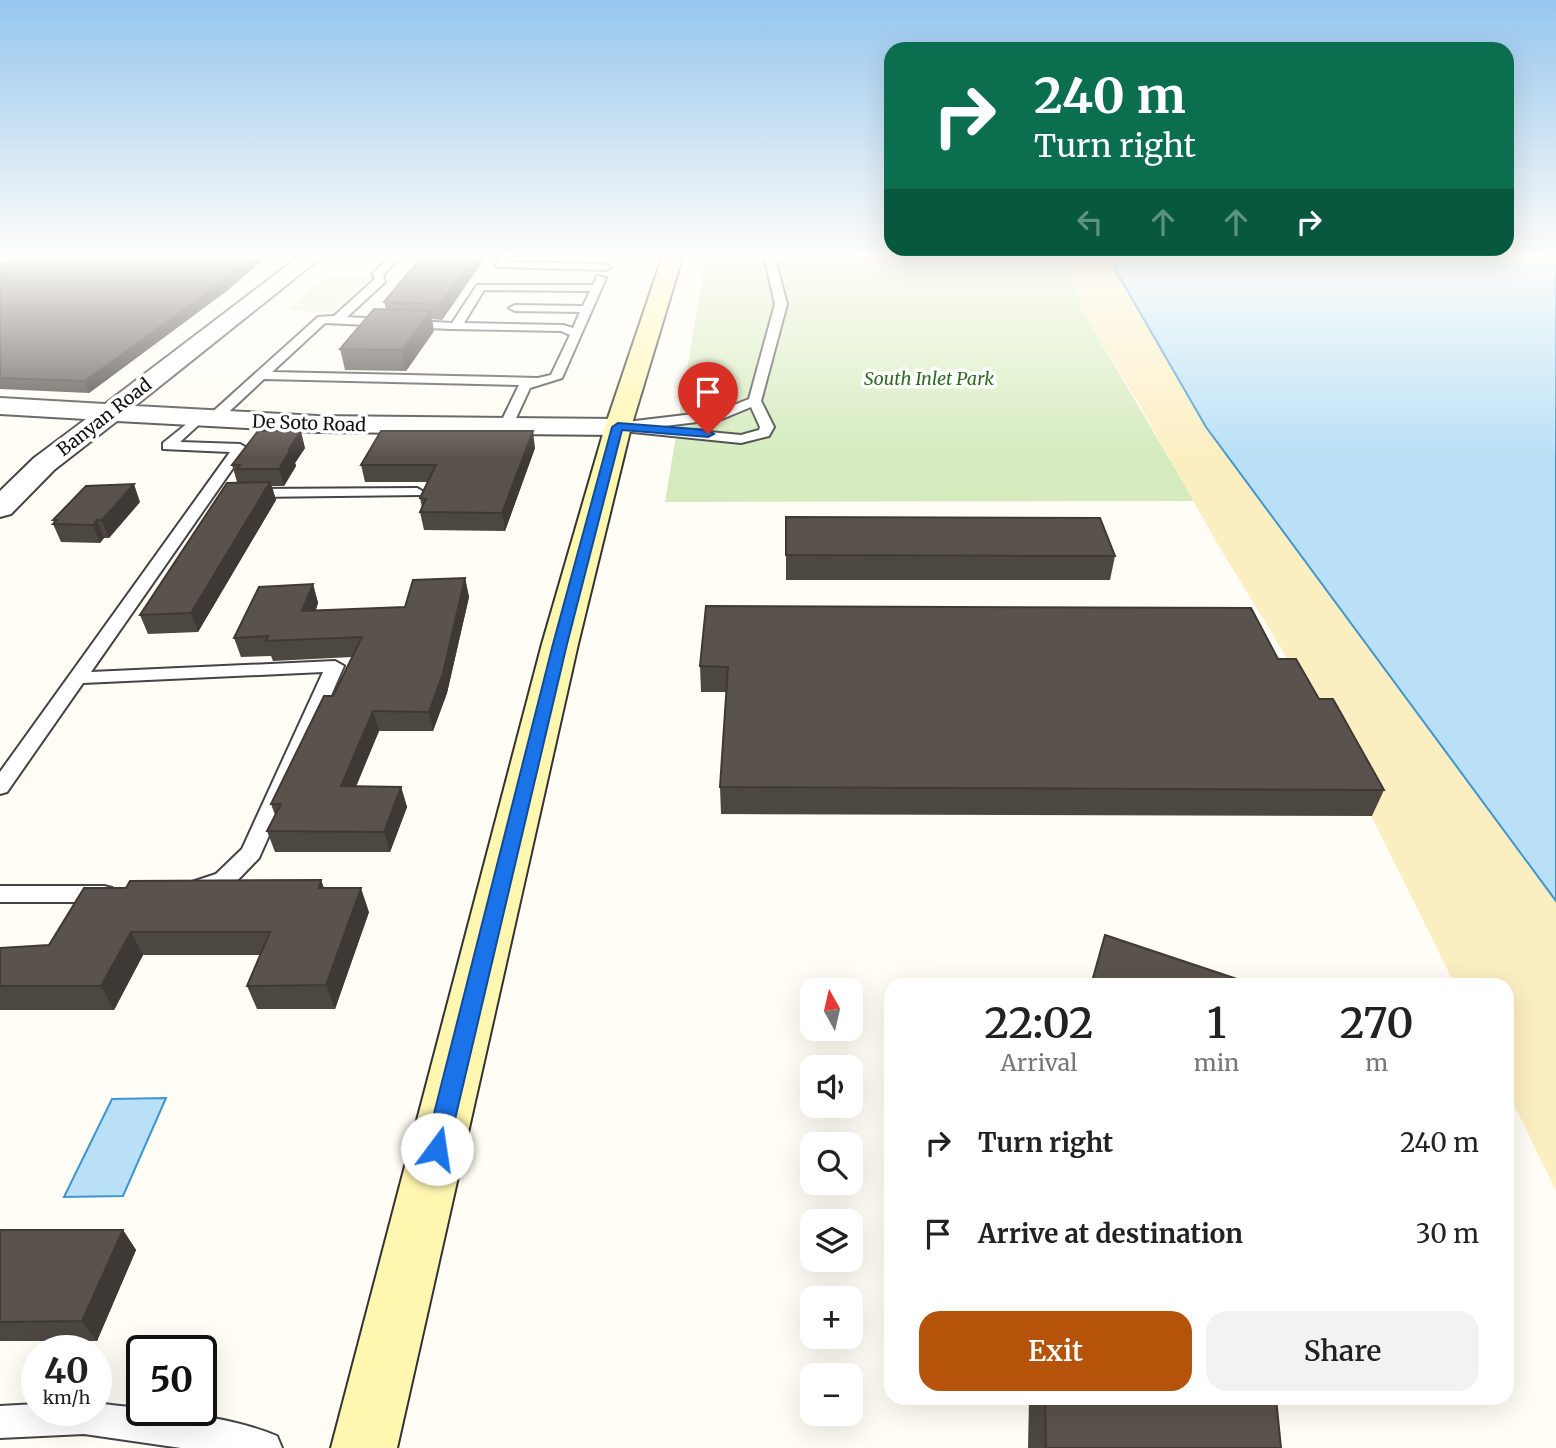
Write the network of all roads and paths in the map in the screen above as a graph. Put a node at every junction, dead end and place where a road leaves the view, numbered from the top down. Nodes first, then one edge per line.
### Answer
1 (227, 323) edge
2 (319, 323) edge
3 (388, 323) edge
4 (458, 323) edge
5 (581, 323) edge
6 (651, 323) edge
7 (776, 323) edge
8 (456, 326) junction
9 (576, 333) junction
10 (262, 375) junction
11 (540, 382) junction
12 (754, 401) junction
13 (0, 406) edge
14 (110, 413) junction
15 (206, 419) junction
16 (506, 426) junction
17 (618, 427) junction
18 (417, 492) dead end
19 (222, 494) junction
20 (0, 508) edge
21 (77, 678) junction
22 (0, 787) edge
23 (0, 894) edge
24 (119, 894) edge
25 (172, 894) edge
26 (0, 1422) edge
27 (265, 1448) edge
28 (364, 1448) edge

1 - 14 street, Banyan Road
2 - 10 lane
3 - 8 lane
4 - 8 lane
5 - 9 lane
6 - 17 main road
7 - 12 lane
8 - 9 lane
9 - 11 lane
10 - 11 lane
10 - 15 lane
11 - 16 lane
12 - 17 lane
12 - 17 lane
13 - 14 street, De Soto Road
14 - 15 street, De Soto Road
14 - 20 street, Banyan Road
15 - 16 street, De Soto Road
15 - 19 lane
16 - 17 street, De Soto Road
17 - 28 main road
18 - 19 lane
19 - 21 lane
21 - 22 lane
21 - 25 lane
23 - 24 lane
26 - 27 lane

